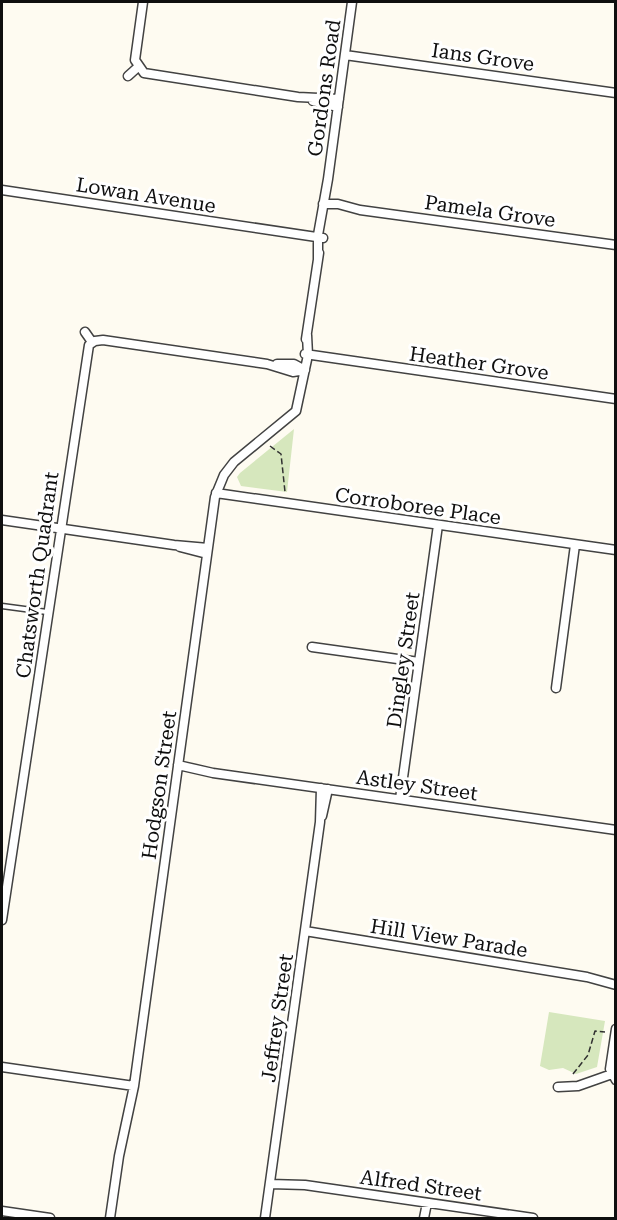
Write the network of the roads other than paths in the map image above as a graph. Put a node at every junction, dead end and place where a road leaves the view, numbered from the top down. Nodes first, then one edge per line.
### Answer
1 (143, 2) edge
2 (352, 2) edge
3 (345, 55) junction
4 (138, 67) junction
5 (128, 76) dead end
6 (615, 93) edge
7 (338, 103) junction
8 (2, 190) edge
9 (326, 204) junction
10 (320, 237) junction
11 (615, 245) edge
12 (85, 332) dead end
13 (92, 342) junction
14 (306, 355) junction
15 (302, 370) junction
16 (615, 399) edge
17 (216, 493) junction
18 (2, 520) edge
19 (438, 525) junction
20 (60, 528) junction
21 (575, 545) junction
22 (615, 550) edge
23 (207, 551) junction
24 (2, 606) edge
25 (48, 612) junction
26 (312, 647) dead end
27 (419, 662) junction
28 (556, 688) dead end
29 (178, 768) junction
30 (324, 789) junction
31 (400, 799) junction
32 (615, 830) edge
33 (2, 849) edge
34 (12, 850) junction
35 (2, 920) edge
36 (305, 931) junction
37 (587, 977) junction
38 (615, 979) edge
39 (615, 985) edge
40 (615, 1029) edge
41 (2, 1067) edge
42 (614, 1077) edge
43 (134, 1086) junction
44 (558, 1087) dead end
45 (271, 1180) junction
46 (427, 1203) junction
47 (2, 1211) edge
48 (50, 1218) edge
49 (110, 1218) edge
50 (265, 1218) edge
51 (424, 1218) edge
52 (533, 1218) edge

1 - 4 street
2 - 3 street, Gordons Road
3 - 6 street, Ians Grove
3 - 7 street, Gordons Road
4 - 5 street
4 - 7 street
7 - 9 street, Gordons Road
8 - 10 street, Lowan Avenue
9 - 10 street, Gordons Road
9 - 11 street, Pamela Grove
10 - 14 street, Gordons Road
12 - 13 street
13 - 15 street
13 - 20 street, Chatsworth Quadrant
14 - 15 street, Hodgson Street
14 - 16 street, Heather Grove
15 - 17 street, Hodgson Street
17 - 19 street, Corroboree Place
17 - 23 street, Hodgson Street
18 - 20 street
19 - 21 street, Corroboree Place
19 - 27 street, Dingley Street
20 - 23 street
20 - 25 street, Chatsworth Quadrant
21 - 22 street, Corroboree Place
21 - 28 street
23 - 29 street, Hodgson Street
24 - 25 lane
25 - 34 street, Chatsworth Quadrant
26 - 27 street
27 - 31 street, Dingley Street
29 - 30 street, Astley Street
29 - 43 street, Hodgson Street
30 - 31 street, Astley Street
30 - 36 street, Jeffrey Street
31 - 32 street, Astley Street
33 - 34 street
34 - 35 street, Chatsworth Quadrant
36 - 37 street, Hill View Parade
36 - 45 street, Jeffrey Street
37 - 38 street, Hill View Parade
37 - 39 street, Hill View Parade
40 - 42 street
41 - 43 street
42 - 44 street
43 - 49 street, Hodgson Street
45 - 46 street, Alfred Street
45 - 50 street, Jeffrey Street
46 - 51 street
46 - 52 street, Alfred Street
47 - 48 street

